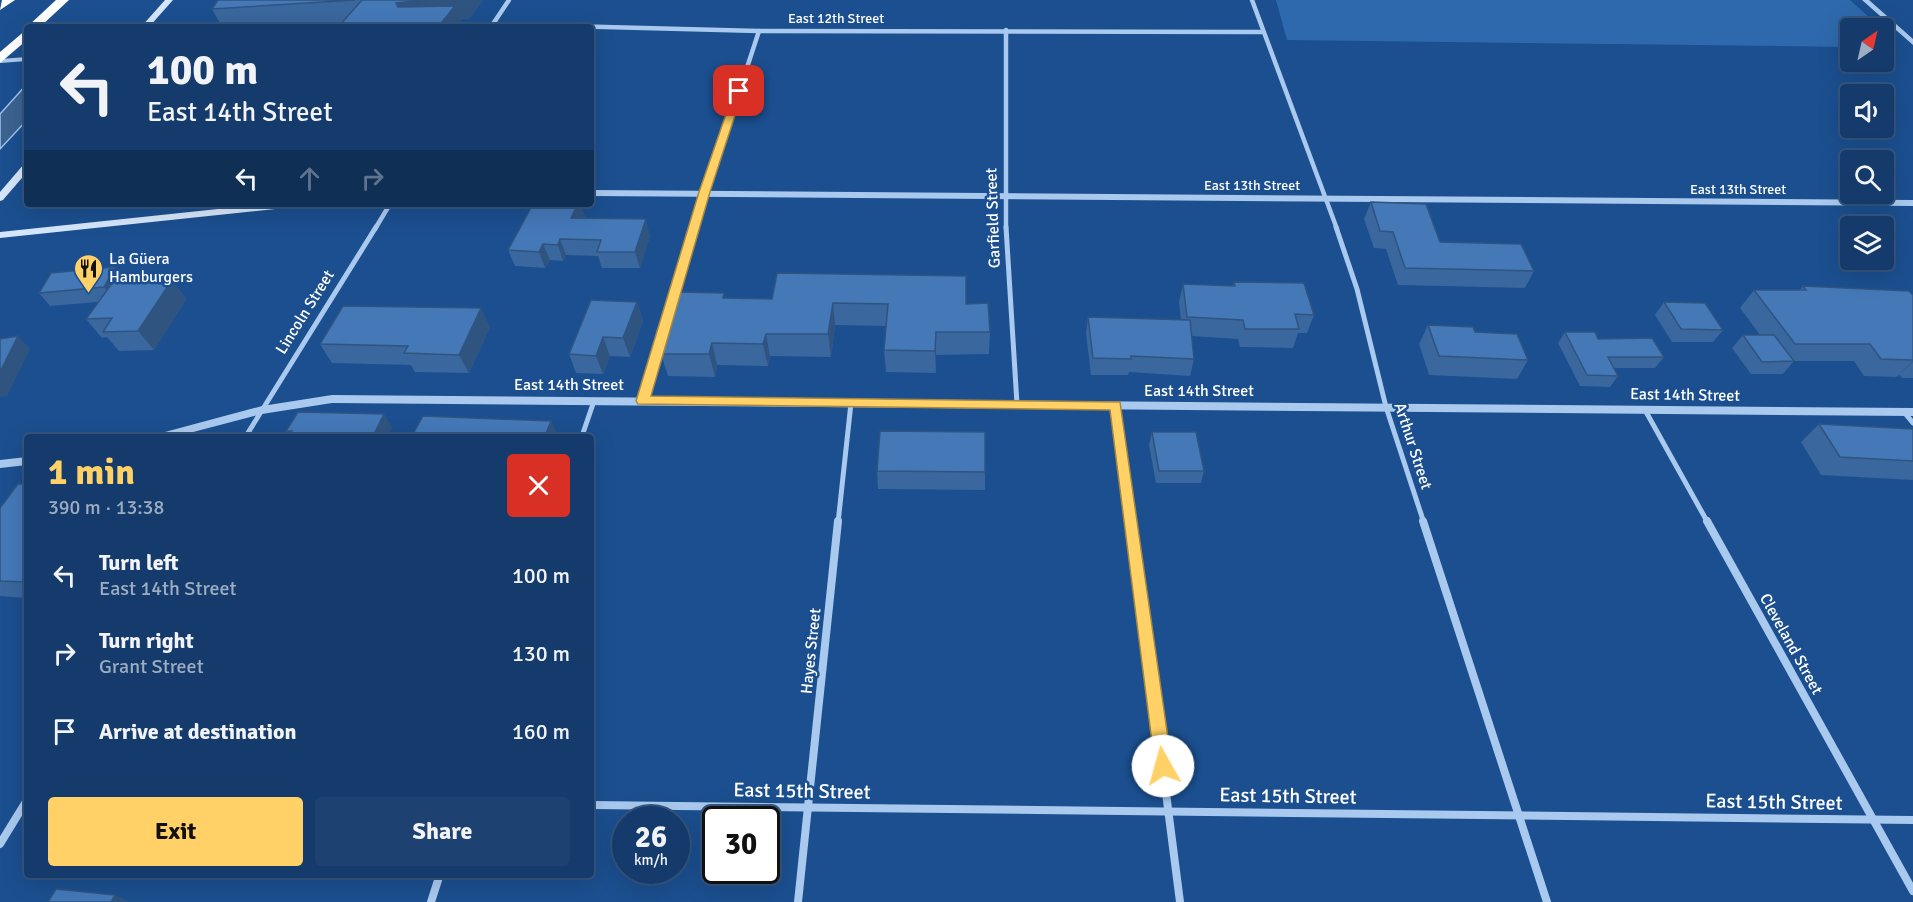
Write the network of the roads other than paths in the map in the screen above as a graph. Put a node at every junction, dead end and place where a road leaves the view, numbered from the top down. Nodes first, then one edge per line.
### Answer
1 (9, 0) edge
2 (63, 0) edge
3 (169, 0) edge
4 (509, 0) edge
5 (1252, 0) edge
6 (1865, 0) edge
7 (0, 7) edge
8 (36, 24) edge
9 (148, 24) edge
10 (492, 24) edge
11 (594, 28) edge
12 (1006, 30) junction
13 (759, 31) junction
14 (1263, 32) junction
15 (24, 36) edge
16 (1913, 43) edge
17 (24, 59) edge
18 (0, 60) edge
19 (24, 170) edge
20 (705, 192) junction
21 (594, 193) edge
22 (1004, 197) junction
23 (0, 198) edge
24 (1327, 199) junction
25 (1913, 203) edge
26 (266, 207) edge
27 (388, 207) edge
28 (0, 235) edge
29 (594, 401) junction
30 (643, 401) junction
31 (851, 403) junction
32 (1017, 404) junction
33 (1116, 405) junction
34 (1386, 407) junction
35 (262, 410) junction
36 (1645, 410) junction
37 (1909, 412) edge
38 (1913, 423) edge
39 (172, 434) edge
40 (247, 434) edge
41 (583, 434) edge
42 (24, 460) edge
43 (0, 464) edge
44 (24, 805) edge
45 (594, 805) edge
46 (808, 807) junction
47 (1169, 812) junction
48 (1517, 816) junction
49 (1874, 820) junction
50 (1913, 820) edge
51 (0, 844) edge
52 (439, 878) edge
53 (1913, 891) edge
54 (431, 902) edge
55 (798, 902) edge
56 (1180, 902) edge
57 (1547, 902) edge

1 - 7 highway
2 - 8 highway
3 - 9 main road
4 - 10 street
5 - 14 street, Arthur Street
6 - 16 street
11 - 13 street, East 12th Street
12 - 13 street, East 12th Street
12 - 14 street, East 12th Street
12 - 22 street, Garfield Street
13 - 20 street
14 - 24 street, Arthur Street
15 - 18 highway
17 - 18 street
19 - 23 main road
20 - 21 street, East 13th Street
20 - 22 street, East 13th Street
20 - 30 street
22 - 24 street, East 13th Street
22 - 32 street, Garfield Street
24 - 25 street, East 13th Street
24 - 34 street, Arthur Street
26 - 28 main road
27 - 35 street, Lincoln Street
29 - 30 street, East 14th Street
29 - 35 street, East 14th Street
29 - 41 street
30 - 31 street, East 14th Street
31 - 32 street, East 14th Street
31 - 46 street, Hayes Street
32 - 33 street, East 14th Street
33 - 34 street, East 14th Street
33 - 47 street
34 - 36 street, East 14th Street
34 - 48 street, Arthur Street
35 - 39 street, East 14th Street
35 - 40 street, Lincoln Street
36 - 37 street, East 14th Street
36 - 49 street, Cleveland Street
37 - 38 street
42 - 43 street
44 - 51 street
45 - 46 street, East 15th Street
46 - 47 street, East 15th Street
46 - 55 street, Hayes Street
47 - 48 street, East 15th Street
47 - 56 street
48 - 49 street, East 15th Street
48 - 57 street, Arthur Street
49 - 50 street, East 15th Street
49 - 53 street, Cleveland Street
52 - 54 street

